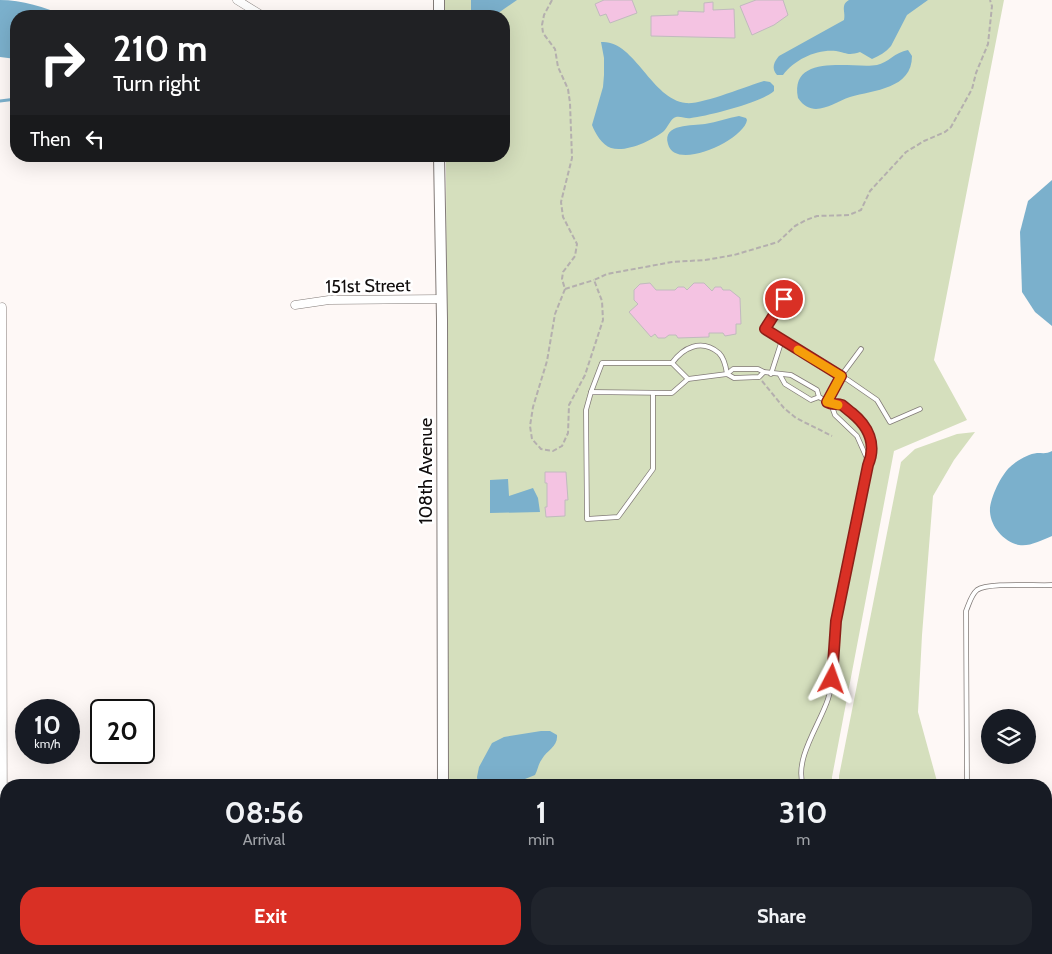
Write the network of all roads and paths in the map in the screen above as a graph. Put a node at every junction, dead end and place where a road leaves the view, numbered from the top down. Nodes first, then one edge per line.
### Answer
1 (237, 0) edge
2 (552, 0) edge
3 (990, 0) edge
4 (253, 10) edge
5 (439, 162) edge
6 (594, 280) junction
7 (565, 289) junction
8 (442, 299) junction
9 (784, 299) dead end
10 (295, 305) dead end
11 (2, 307) dead end
12 (782, 340) junction
13 (861, 349) dead end
14 (672, 363) junction
15 (764, 372) junction
16 (727, 374) junction
17 (771, 374) junction
18 (780, 375) junction
19 (841, 376) junction
20 (759, 377) junction
21 (688, 379) junction
22 (591, 392) junction
23 (653, 393) junction
24 (818, 398) junction
25 (829, 403) junction
26 (920, 409) dead end
27 (832, 436) dead end
28 (869, 463) junction
29 (1052, 585) edge
30 (3, 779) edge
31 (443, 779) edge
32 (801, 779) edge
33 (967, 779) edge

1 - 4 street
2 - 7 path
3 - 6 path
5 - 8 street, 108th Avenue
6 - 7 path
6 - 7 path
8 - 10 street, 151st Street
8 - 31 street, 108th Avenue
9 - 12 lane
11 - 30 street
12 - 17 lane
12 - 19 lane
13 - 19 lane
14 - 16 lane
14 - 21 lane
14 - 22 lane
15 - 16 lane
15 - 17 lane
15 - 20 lane
16 - 20 lane
16 - 21 lane
17 - 18 lane
18 - 24 lane
18 - 24 lane
19 - 25 lane
19 - 26 lane
20 - 27 path
21 - 23 lane
22 - 23 lane
22 - 23 lane
24 - 25 lane
25 - 28 lane
25 - 28 lane
28 - 32 lane
29 - 33 lane

